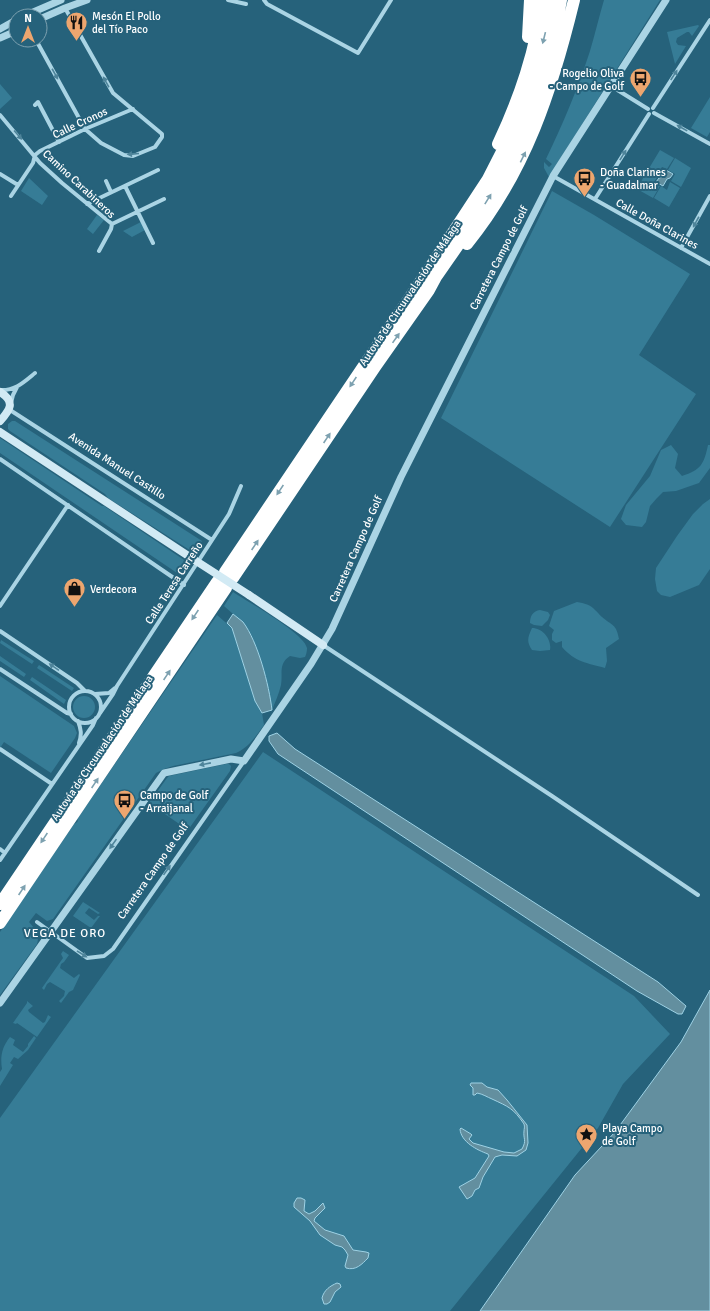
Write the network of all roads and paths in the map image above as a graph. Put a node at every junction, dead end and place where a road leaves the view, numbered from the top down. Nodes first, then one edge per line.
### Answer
1 (61, 0) edge
2 (87, 0) edge
3 (228, 0) edge
4 (391, 0) edge
5 (541, 0) edge
6 (551, 0) edge
7 (561, 0) edge
8 (574, 0) edge
9 (580, 0) edge
10 (666, 0) edge
11 (265, 2) edge
12 (246, 4) dead end
13 (530, 4) edge
14 (42, 8) edge
15 (65, 8) junction
16 (48, 15) edge
17 (710, 20) edge
18 (565, 38) junction
19 (40, 48) edge
20 (611, 86) junction
21 (515, 104) junction
22 (35, 105) dead end
23 (133, 109) junction
24 (651, 111) junction
25 (0, 115) edge
26 (85, 129) junction
27 (59, 142) junction
28 (710, 144) edge
29 (35, 155) junction
30 (158, 170) dead end
31 (0, 174) edge
32 (553, 176) junction
33 (106, 181) dead end
34 (18, 185) junction
35 (125, 186) junction
36 (111, 192) junction
37 (11, 196) dead end
38 (710, 196) edge
39 (164, 199) dead end
40 (595, 199) junction
41 (87, 204) junction
42 (138, 212) junction
43 (112, 224) junction
44 (153, 243) dead end
45 (681, 248) junction
46 (99, 251) dead end
47 (433, 263) junction
48 (710, 264) edge
49 (429, 290) junction
50 (35, 374) dead end
51 (17, 388) junction
52 (0, 391) edge
53 (10, 408) junction
54 (0, 422) edge
55 (0, 432) edge
56 (0, 459) edge
57 (241, 486) dead end
58 (68, 505) junction
59 (212, 540) junction
60 (184, 585) junction
61 (0, 606) edge
62 (0, 631) edge
63 (323, 645) junction
64 (0, 669) edge
65 (117, 686) junction
66 (85, 691) junction
67 (95, 694) junction
68 (100, 713) junction
69 (70, 714) junction
70 (96, 718) junction
71 (78, 721) junction
72 (78, 745) junction
73 (0, 748) edge
74 (244, 761) junction
75 (52, 784) junction
76 (0, 849) edge
77 (5, 853) junction
78 (0, 860) edge
79 (698, 895) dead end
80 (0, 904) edge
81 (37, 922) dead end
82 (0, 923) edge
83 (50, 932) junction
84 (0, 1003) edge

1 - 14 street
2 - 15 street
3 - 12 street
4 - 11 street
5 - 21 highway
6 -> 47 highway, Autovía de Circunvalación de Málaga
49 -> 7 highway, Autovía de Circunvalación de Málaga
8 - 18 highway
9 - 18 highway
10 - 20 street, Carretera Campo de Golf
13 - 21 highway
15 - 16 street
23 -> 15 street
24 -> 17 street
49 -> 18 highway
19 -> 26 street
20 - 24 street
20 - 32 street, Carretera Campo de Golf
21 - 47 highway
22 - 27 street
23 - 26 street, Calle Cronos
23 -> 26 street
28 -> 24 street
40 -> 24 street
25 -> 29 street, Camino Carabineros
26 - 27 street, Calle Cronos
27 - 29 street, Calle Cronos
29 - 34 street
29 - 41 street, Camino Carabineros
30 - 35 street
31 - 34 street
32 - 40 street, Calle Doña Clarines
32 - 63 street, Carretera Campo de Golf
33 - 36 street
34 - 37 street
35 - 36 street
35 - 42 street
36 - 41 street
38 -> 45 street
39 - 42 street
40 - 45 street, Calle Doña Clarines
41 - 43 street, Camino Carabineros
42 - 43 street
42 - 44 street
43 - 46 street, Camino Carabineros
45 - 48 street, Calle Doña Clarines
47 -> 49 highway, Autovía de Circunvalación de Málaga
50 - 51 street
51 - 52 street
51 - 53 street
52 - 53 main road
53 - 54 main road
53 - 59 street, Avenida Manuel Castillo
55 - 63 main road, bridge
56 - 58 street
57 - 59 street, Calle Teresa Carreño
58 - 60 street
58 - 61 street
59 - 60 street, Calle Teresa Carreño
60 - 65 street, Calle Teresa Carreño
66 -> 62 street
63 - 74 street, Carretera Campo de Golf
63 - 79 street
64 - 69 street
65 - 67 street
65 - 68 street, Calle Teresa Carreño
66 - 67 street
66 - 69 street
67 - 68 street
68 - 70 street
69 - 71 street
70 - 71 street
70 - 72 street
71 - 72 street
72 - 75 street
73 - 75 street
74 -> 83 street
83 -> 74 street, Carretera Campo de Golf
75 - 77 street
76 - 77 street
77 - 78 street
82 -> 80 highway, Autovía de Circunvalación de Málaga
81 - 83 street, Carretera Campo de Golf
83 - 84 street

